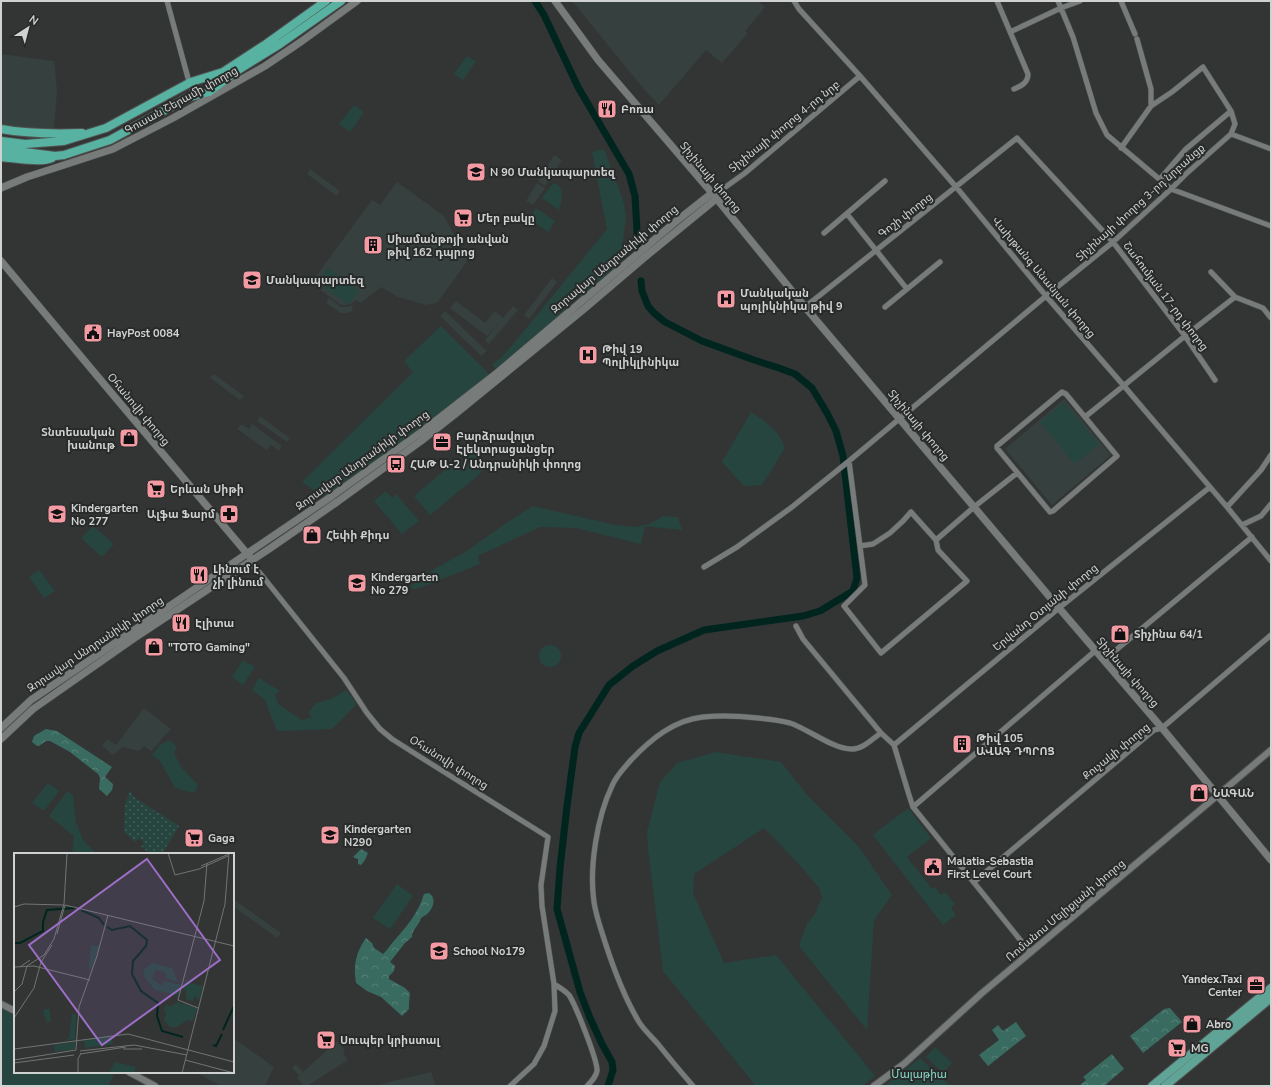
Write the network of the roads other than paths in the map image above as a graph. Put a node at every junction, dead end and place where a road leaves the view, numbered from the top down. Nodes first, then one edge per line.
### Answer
1 (167, 1) edge
2 (326, 1) edge
3 (341, 1) edge
4 (357, 1) edge
5 (555, 1) edge
6 (794, 1) edge
7 (997, 1) edge
8 (1058, 1) edge
9 (1080, 1) edge
10 (1121, 1) edge
11 (1061, 8) junction
12 (1010, 32) junction
13 (223, 72) junction
14 (860, 76) junction
15 (188, 78) tunnel mouth
16 (1014, 89) dead end
17 (208, 92) junction
18 (197, 102) junction
19 (1151, 106) junction
20 (1231, 111) junction
21 (1, 130) edge
22 (95, 132) junction
23 (1231, 134) junction
24 (1017, 138) joint
25 (1, 141) edge
26 (1121, 148) junction
27 (1, 149) edge
28 (1271, 149) edge
29 (1, 156) edge
30 (55, 156) junction
31 (1160, 179) junction
32 (885, 181) dead end
33 (1, 188) edge
34 (956, 188) junction
35 (1171, 189) junction
36 (720, 191) joint
37 (714, 196) junction
38 (847, 214) junction
39 (1271, 226) edge
40 (824, 233) dead end
41 (1113, 242) junction
42 (876, 251) junction
43 (1, 260) edge
44 (940, 262) dead end
45 (1, 265) edge
46 (1211, 272) dead end
47 (907, 289) junction
48 (1046, 296) junction
49 (1235, 297) junction
50 (805, 307) junction
51 (885, 307) dead end
52 (1271, 318) edge
53 (1185, 336) junction
54 (1215, 380) dead end
55 (1124, 386) junction
56 (1085, 417) junction
57 (899, 418) junction
58 (1271, 454) edge
59 (849, 461) junction
60 (1017, 473) junction
61 (1210, 487) junction
62 (1271, 504) edge
63 (1227, 506) junction
64 (974, 507) junction
65 (1242, 525) junction
66 (1252, 537) junction
67 (936, 540) junction
68 (860, 546) junction
69 (249, 558) junction
70 (1271, 561) edge
71 (704, 567) dead end
72 (1059, 608) junction
73 (796, 626) dead end
74 (1271, 635) edge
75 (1096, 651) junction
76 (1104, 660) junction
77 (1, 728) edge
78 (1162, 728) junction
79 (881, 733) junction
80 (1, 739) edge
81 (894, 744) junction
82 (1271, 750) edge
83 (1218, 795) junction
84 (913, 806) junction
85 (1271, 860) edge
86 (974, 882) junction
87 (1030, 952) junction
88 (554, 984) junction
89 (1271, 988) edge
90 (1271, 998) edge
91 (1, 1004) edge
92 (14, 1010) edge
93 (131, 1073) edge
94 (155, 1086) edge
95 (510, 1086) edge
96 (588, 1086) edge
97 (692, 1086) edge
98 (874, 1086) edge
99 (1152, 1086) edge
100 (1165, 1086) edge

1 - 15 street
2 - 13 highway
3 - 17 highway
4 - 18 main road, Գուսան Շերամի փողոց
5 - 37 main road, Տիչինայի փողոց
6 - 14 street, Վախթանգ Անանյան փողոց
7 - 12 street
8 - 11 street
9 - 11 street
10 - 19 street
11 - 12 street
11 - 26 street
12 - 16 street
13 - 17 highway
13 - 22 highway
14 - 34 street, Վախթանգ Անանյան փողոց
14 - 36 street, Տիչինայի փողոց 4-րդ նրբ
17 - 18 highway
17 - 30 highway
18 - 33 main road, Գուսան Շերամի փողոց
19 - 20 street
19 - 26 street
20 - 23 street
20 - 31 street
21 - 22 highway
22 - 25 highway
23 - 28 street
23 - 35 street, Տիչինայի փողոց 3-րդ նրբանցք
24 - 34 street, Գոշի փողոց
24 - 41 street, Շահումյան 17-րդ փողոց
26 - 31 street
27 - 30 highway
29 - 30 highway
31 - 35 street
32 - 38 street
34 - 42 street, Գոշի փողոց
34 - 48 street, Վախթանգ Անանյան փողոց
35 - 39 street
35 - 41 street, Տիչինայի փողոց 3-րդ նրբանցք
36 - 37 street, Զորավար Անդրանիկի փողոց
37 - 50 main road, Տիչինայի փողոց
37 - 69 main road, Զորավար Անդրանիկի փողոց
38 - 40 street
38 - 42 street
41 - 48 street, Տիչինայի փողոց 3-րդ նրբանցք
41 - 53 street, Շահումյան 17-րդ փողոց
42 - 47 street
42 - 50 street, Գոշի փողոց
43 - 69 main road, Օհանովի փողոց
44 - 47 street
45 - 69 main road, Օհանովի փողոց
46 - 49 street
47 - 51 street
48 - 55 street, Վախթանգ Անանյան փողոց
48 - 57 street, Տիչինայի փողոց 3-րդ նրբանցք
49 - 52 street
49 - 53 street
50 - 57 main road, Տիչինայի փողոց
53 - 54 street, Շահումյան 17-րդ փողոց
53 - 55 street
55 - 56 street
55 - 61 street, Վախթանգ Անանյան փողոց
56 - 60 street
56 - 60 street
57 - 59 street, Տիչինայի փողոց 3-րդ նրբանցք
57 - 64 main road, Տիչինայի փողոց
58 - 63 street
59 - 68 street
59 - 71 street, Տիչինայի փողոց 3-րդ նրբանցք
60 - 64 street
61 - 63 street, Վախթանգ Անանյան փողոց
61 - 72 street, Երվանդ Օտյանի փողոց
62 - 65 street
63 - 65 street, Վախթանգ Անանյան փողոց
64 - 67 street
64 - 72 main road, Տիչինայի փողոց
65 - 66 street, Վախթանգ Անանյան փողոց
66 - 70 street, Վախթանգ Անանյան փողոց
66 - 76 street
67 - 68 street
67 - 68 street
69 - 77 main road, Զորավար Անդրանիկի փողոց
69 - 80 main road, Զորավար Անդրանիկի փողոց
69 - 88 street, Օհանովի փողոց
72 - 75 main road, Տիչինայի փողոց
72 - 81 street, Երվանդ Օտյանի փողոց
73 - 79 street
74 - 78 street, Քուչակի փողոց
75 - 76 main road, Տիչինայի փողոց
75 - 84 street
76 - 78 main road, Տիչինայի փողոց
78 - 83 main road, Տիչինայի փողոց
78 - 86 street, Քուչակի փողոց
79 - 81 street
79 - 97 street
81 - 84 street
82 - 83 street, Ռոմանոս Մելիքյանի փողոց
83 - 85 main road, Տիչինայի փողոց
83 - 87 street, Ռոմանոս Մելիքյանի փողոց
84 - 86 street
86 - 87 street
87 - 98 street, Ռոմանոս Մելիքյանի փողոց
88 - 95 street, Օհանովի փողոց
88 - 96 street
89 - 99 main road
90 - 100 main road
91 - 92 street
93 - 94 street

